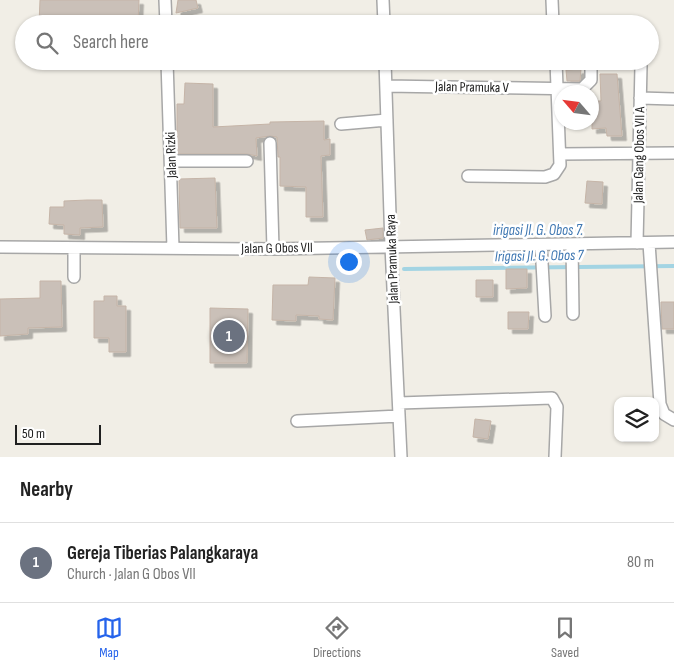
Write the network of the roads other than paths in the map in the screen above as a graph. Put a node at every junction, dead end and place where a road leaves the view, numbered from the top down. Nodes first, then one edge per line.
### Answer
1 (165, 0) edge
2 (383, 0) edge
3 (552, 0) edge
4 (166, 15) edge
5 (384, 15) edge
6 (553, 15) edge
7 (167, 70) edge
8 (385, 70) edge
9 (556, 70) edge
10 (591, 70) edge
11 (641, 70) edge
12 (557, 85) edge
13 (587, 85) edge
14 (386, 86) junction
15 (554, 89) edge
16 (640, 98) junction
17 (674, 99) edge
18 (387, 120) junction
19 (341, 124) dead end
20 (559, 130) edge
21 (270, 144) dead end
22 (640, 152) junction
23 (674, 153) edge
24 (560, 154) junction
25 (172, 161) junction
26 (247, 161) dead end
27 (468, 176) dead end
28 (674, 242) edge
29 (637, 243) junction
30 (649, 243) junction
31 (541, 244) junction
32 (572, 244) junction
33 (391, 246) junction
34 (0, 247) edge
35 (74, 248) junction
36 (173, 248) junction
37 (272, 249) junction
38 (74, 277) dead end
39 (573, 314) dead end
40 (545, 316) dead end
41 (399, 404) junction
42 (399, 416) junction
43 (674, 420) edge
44 (297, 421) dead end
45 (402, 457) edge
46 (554, 457) edge

1 - 4 street
2 - 5 street
3 - 6 street
7 - 25 street, Jalan Rizki
8 - 14 street, Jalan Pramuka Raya
9 - 12 street
10 - 13 street, Jalan Pramuka V
11 - 16 street, Jalan Gang Obos VII A
14 - 15 street, Jalan Pramuka V
14 - 18 street, Jalan Pramuka Raya
16 - 17 street
16 - 22 street, Jalan Gang Obos VII A
18 - 19 street
18 - 33 street, Jalan Pramuka Raya
20 - 24 street
21 - 37 street
22 - 23 street
22 - 24 street
22 - 29 street, Jalan Gang Obos VII A
24 - 27 street
25 - 26 street
25 - 36 street, Jalan Rizki
28 - 30 street, Jalan G Obos VII
29 - 30 street, Jalan G Obos VII
29 - 32 street, Jalan G Obos VII
30 - 43 street
31 - 32 street, Jalan G Obos VII
31 - 33 street, Jalan G Obos VII
31 - 40 street
32 - 39 street
33 - 37 street, Jalan G Obos VII
33 - 41 street, Jalan Pramuka Raya
34 - 35 street, Jalan G Obos VII
35 - 36 street, Jalan G Obos VII
35 - 38 street
36 - 37 street, Jalan G Obos VII
41 - 42 street, Jalan Pramuka Raya
41 - 46 street
42 - 44 street
42 - 45 street, Jalan Pramuka Raya

